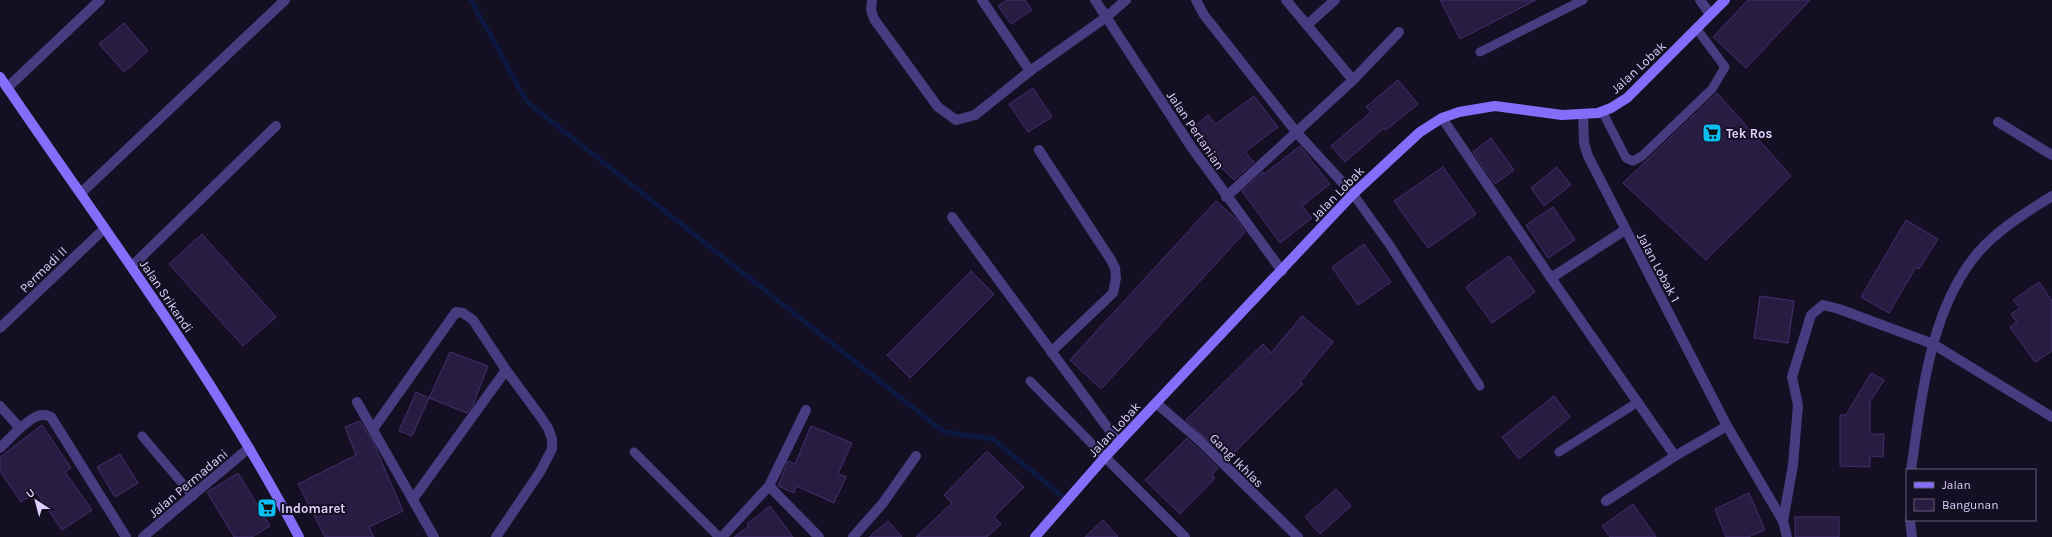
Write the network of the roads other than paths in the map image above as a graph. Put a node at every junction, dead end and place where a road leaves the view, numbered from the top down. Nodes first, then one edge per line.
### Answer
1 (100, 0) edge
2 (285, 0) edge
3 (872, 0) edge
4 (982, 0) edge
5 (1095, 0) edge
6 (1126, 0) edge
7 (1196, 0) edge
8 (1286, 0) edge
9 (1335, 0) edge
10 (1583, 0) edge
11 (1700, 0) edge
12 (1724, 0) edge
13 (1710, 14) junction
14 (1105, 18) junction
15 (1307, 25) junction
16 (1696, 28) junction
17 (1399, 32) dead end
18 (1480, 52) dead end
19 (1030, 71) junction
20 (0, 77) edge
21 (1353, 80) junction
22 (7, 88) junction
23 (1602, 111) junction
24 (1583, 115) junction
25 (1442, 118) junction
26 (1998, 122) dead end
27 (276, 126) dead end
28 (1297, 133) junction
29 (1038, 150) dead end
30 (2052, 155) edge
31 (81, 192) junction
32 (1353, 194) junction
33 (2052, 196) edge
34 (1226, 197) junction
35 (952, 217) dead end
36 (104, 229) junction
37 (1625, 230) junction
38 (132, 266) junction
39 (1282, 271) junction
40 (1551, 278) junction
41 (0, 328) edge
42 (1933, 344) junction
43 (1051, 352) junction
44 (506, 370) junction
45 (1030, 382) dead end
46 (1480, 386) dead end
47 (358, 402) dead end
48 (1638, 402) junction
49 (1156, 403) junction
50 (0, 406) edge
51 (806, 410) dead end
52 (2052, 417) edge
53 (1727, 426) junction
54 (20, 428) junction
55 (373, 430) junction
56 (142, 436) dead end
57 (1119, 443) junction
58 (0, 448) edge
59 (249, 448) junction
60 (634, 452) dead end
61 (1559, 452) dead end
62 (916, 456) dead end
63 (1675, 456) junction
64 (1105, 457) junction
65 (1911, 469) edge
66 (769, 486) junction
67 (192, 496) junction
68 (413, 499) junction
69 (1606, 501) dead end
70 (1783, 521) junction
71 (1910, 521) edge
72 (126, 537) edge
73 (144, 537) edge
74 (299, 537) edge
75 (434, 537) edge
76 (496, 537) edge
77 (720, 537) edge
78 (819, 537) edge
79 (854, 537) edge
80 (1035, 537) edge
81 (1185, 537) edge
82 (1298, 537) edge
83 (1787, 537) edge
84 (1912, 537) edge

1 - 22 street
2 - 31 street
3 - 19 street
4 - 19 street
5 - 14 street, Jalan Pertanian
6 - 14 street
7 - 28 street
8 - 15 street
9 - 15 street
10 - 18 lane
11 - 13 street
12 - 13 main road, Jalan Lobak
13 - 16 main road, Jalan Lobak
14 - 19 street
14 - 34 street, Jalan Pertanian
15 - 21 street
16 - 23 main road, Jalan Lobak
16 - 23 lane
17 - 21 street
20 - 22 main road, Jalan Srikandi
21 - 28 street
22 - 31 main road, Jalan Srikandi
23 - 24 main road, Jalan Lobak
24 - 25 main road, Jalan Lobak
24 - 37 street, Jalan Lobak 1
25 - 32 main road, Jalan Lobak
25 - 40 street
26 - 30 street
27 - 38 street
28 - 32 street
28 - 34 street
29 - 43 street
31 - 36 main road, Jalan Srikandi
32 - 39 main road, Jalan Lobak
32 - 46 lane
33 - 42 street
34 - 39 street, Jalan Pertanian
35 - 43 street
36 - 38 main road, Jalan Srikandi
36 - 41 street, Permadi II
37 - 40 street
37 - 53 street, Jalan Lobak 1
38 - 59 main road, Jalan Srikandi
39 - 49 main road, Jalan Lobak
40 - 48 street
42 - 52 street
42 - 65 street
42 - 70 street
43 - 57 street
44 - 55 street
44 - 68 street
44 - 76 street
45 - 64 lane
47 - 55 street
48 - 61 lane
48 - 63 street
49 - 57 main road, Jalan Lobak
49 - 82 street, Gang Ikhlas
50 - 54 street
51 - 66 street
53 - 63 street
53 - 70 street, Jalan Lobak 1
54 - 58 street
54 - 72 street
55 - 68 street
56 - 67 lane
57 - 64 main road, Jalan Lobak
59 - 67 street, Jalan Permadani
59 - 74 main road, Jalan Srikandi
60 - 77 lane
62 - 79 street
63 - 69 street
64 - 80 main road, Jalan Lobak
64 - 81 street
66 - 77 street
66 - 78 street
67 - 73 street, Jalan Permadani
68 - 75 street
70 - 83 street
71 - 84 street

